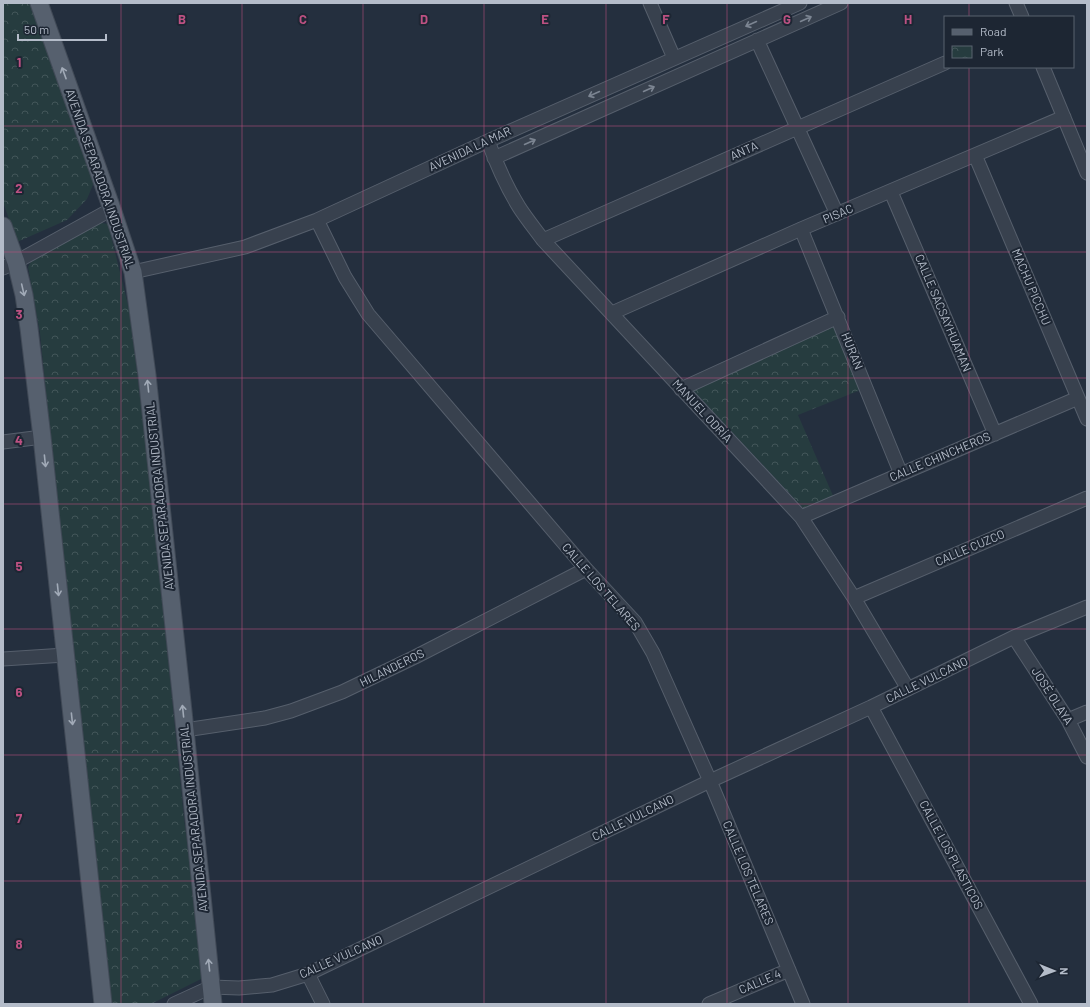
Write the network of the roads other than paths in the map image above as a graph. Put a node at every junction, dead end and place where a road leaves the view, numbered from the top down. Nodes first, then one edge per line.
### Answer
1 (38, 3) edge
2 (650, 3) edge
3 (800, 3) edge
4 (841, 3) edge
5 (1016, 3) edge
6 (1022, 16) edge
7 (757, 40) junction
8 (674, 58) junction
9 (944, 63) edge
10 (1043, 68) edge
11 (1064, 117) junction
12 (798, 128) junction
13 (488, 141) junction
14 (975, 154) junction
15 (494, 158) junction
16 (1087, 173) edge
17 (891, 192) junction
18 (112, 209) junction
19 (837, 214) junction
20 (317, 220) junction
21 (3, 226) edge
22 (801, 229) junction
23 (543, 240) junction
24 (9, 265) edge
25 (132, 272) junction
26 (612, 313) junction
27 (838, 317) junction
28 (681, 389) junction
29 (1078, 398) junction
30 (1087, 419) edge
31 (995, 434) junction
32 (42, 437) junction
33 (3, 442) edge
34 (901, 474) junction
35 (1087, 498) edge
36 (801, 517) junction
37 (586, 569) junction
38 (854, 598) junction
39 (1087, 607) edge
40 (1014, 637) junction
41 (65, 655) junction
42 (3, 659) edge
43 (908, 689) junction
44 (871, 707) junction
45 (1087, 712) edge
46 (1068, 720) junction
47 (185, 730) junction
48 (1087, 757) edge
49 (710, 781) junction
50 (789, 970) junction
51 (308, 974) junction
52 (211, 986) junction
53 (103, 1004) edge
54 (174, 1004) edge
55 (213, 1004) edge
56 (323, 1004) edge
57 (709, 1004) edge
58 (803, 1004) edge
59 (1031, 1004) edge

18 -> 1 main road, AVENIDA SEPARADORA INDUSTRIAL
2 - 8 street
3 -> 8 street, AVENIDA LA MAR
7 -> 4 street, AVENIDA LA MAR
5 - 6 street
7 - 12 street
15 -> 7 street, AVENIDA LA MAR
8 -> 13 street, AVENIDA LA MAR
9 - 12 street, ANTA
10 - 11 street
11 - 14 street, PISAC
11 - 16 street
12 - 19 street
12 - 23 street, ANTA
13 - 15 street, MANUEL ODRÍA
13 - 20 street, AVENIDA LA MAR
14 - 17 street, PISAC
14 - 29 street, MACHU PICCHU
15 - 23 street, MANUEL ODRÍA
17 - 19 street, PISAC
17 - 31 street, CALLE SACSAYHUAMAN
18 - 24 street
18 - 25 main road, AVENIDA SEPARADORA INDUSTRIAL
19 - 22 street, PISAC
20 - 25 street, AVENIDA LA MAR
20 - 37 street, CALLE LOS TELARES
21 - 24 main road
22 - 26 street, PISAC
22 - 27 street, HURAN
23 - 26 street, MANUEL ODRÍA
24 -> 32 main road
47 -> 25 main road, AVENIDA SEPARADORA INDUSTRIAL
26 - 28 street, MANUEL ODRÍA
27 - 28 street
27 - 34 street, HURAN
28 - 36 street, MANUEL ODRÍA
29 - 30 street, MACHU PICCHU
29 - 31 street, CALLE CHINCHEROS
31 - 34 street, CALLE CHINCHEROS
32 - 33 street
32 -> 41 main road
34 - 36 street, CALLE CHINCHEROS
35 - 38 street, CALLE CUZCO
36 - 38 street, MANUEL ODRÍA
37 - 47 street, HILANDEROS
37 - 49 street, CALLE LOS TELARES
38 - 43 street, MANUEL ODRÍA
39 - 40 street, CALLE VULCANO
40 - 43 street, CALLE VULCANO
40 - 46 street, JOSÉ OLAYA
41 - 42 street
41 -> 53 main road
43 - 44 street, CALLE VULCANO
44 - 49 street, CALLE VULCANO
44 - 59 street, CALLE LOS PLASTICOS
45 - 46 street
46 - 48 street, JOSÉ OLAYA
52 -> 47 main road, AVENIDA SEPARADORA INDUSTRIAL
49 - 50 street, CALLE LOS TELARES
49 - 51 street, CALLE VULCANO
50 - 57 street, CALLE 4
50 - 58 street, CALLE LOS TELARES
51 - 52 street, CALLE VULCANO
51 - 56 street
52 - 54 street
52 - 55 main road, AVENIDA SEPARADORA INDUSTRIAL

